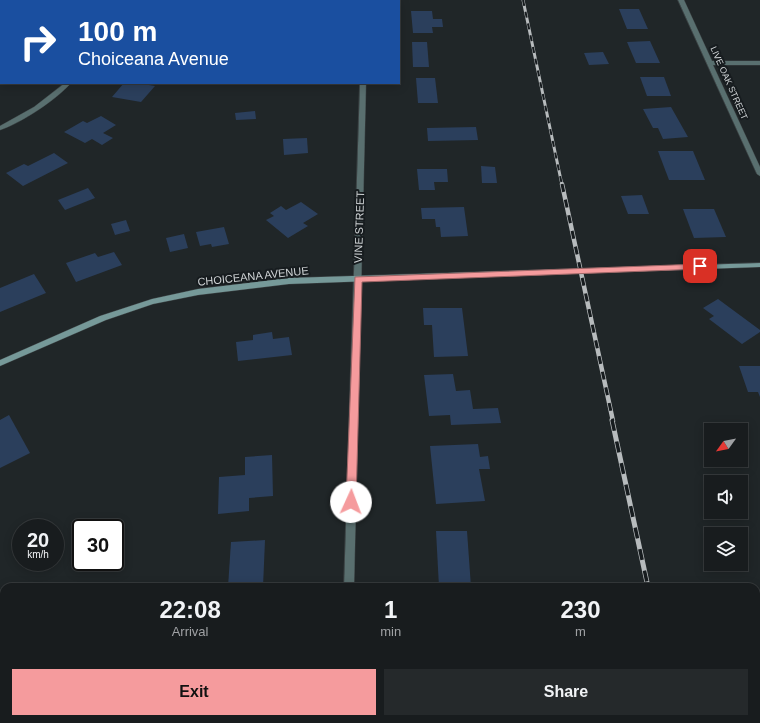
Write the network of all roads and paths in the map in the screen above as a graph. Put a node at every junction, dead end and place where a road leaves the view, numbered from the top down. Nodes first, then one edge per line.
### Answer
1 (682, 0) edge
2 (711, 63) junction
3 (760, 63) edge
4 (67, 84) edge
5 (363, 84) edge
6 (0, 128) edge
7 (760, 174) edge
8 (760, 265) edge
9 (358, 279) junction
10 (0, 363) edge
11 (349, 583) edge

1 - 2 street, LIVE OAK STREET
2 - 3 street
2 - 7 street, LIVE OAK STREET
4 - 6 street
5 - 9 street, VINE STREET
8 - 9 street, CHOICEANA AVENUE
9 - 10 street, CHOICEANA AVENUE
9 - 11 street, VINE STREET

